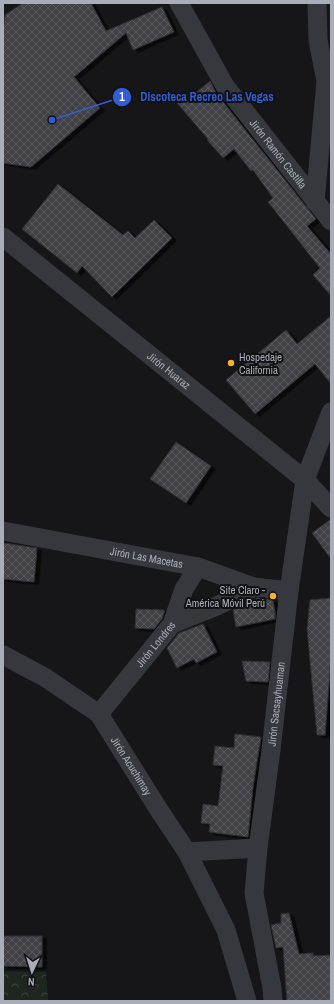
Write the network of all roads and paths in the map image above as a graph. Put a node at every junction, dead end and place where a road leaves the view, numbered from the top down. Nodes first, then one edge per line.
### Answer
1 (179, 3) edge
2 (317, 3) edge
3 (315, 202) junction
4 (331, 221) edge
5 (3, 237) edge
6 (331, 412) edge
7 (305, 480) junction
8 (331, 508) edge
9 (3, 531) edge
10 (198, 568) junction
11 (254, 587) junction
12 (289, 591) junction
13 (172, 624) junction
14 (3, 655) edge
15 (99, 714) junction
16 (258, 848) junction
17 (187, 852) junction
18 (247, 1001) edge
19 (273, 1001) edge

1 - 3 street, Jirón Ramón Castilla
2 - 3 street
3 - 4 street, Jirón Ramón Castilla
5 - 7 street, Jirón Huaraz
6 - 7 street, Jirón Sacsayhuaman
7 - 8 street, Jirón Huaraz
7 - 12 street, Jirón Sacsayhuaman
9 - 10 street, Jirón Las Macetas
10 - 11 street, Jirón Las Macetas
10 - 13 street, Jirón Londres
11 - 12 street, Jirón Las Macetas
11 - 13 street
12 - 16 street, Jirón Sacsayhuaman
13 - 15 street, Jirón Londres
14 - 15 street, Jirón Acuchimay
15 - 17 street, Jirón Acuchimay
16 - 17 street
16 - 19 street, Jirón Sacsayhuaman
17 - 18 street, Jirón Acuchimay

